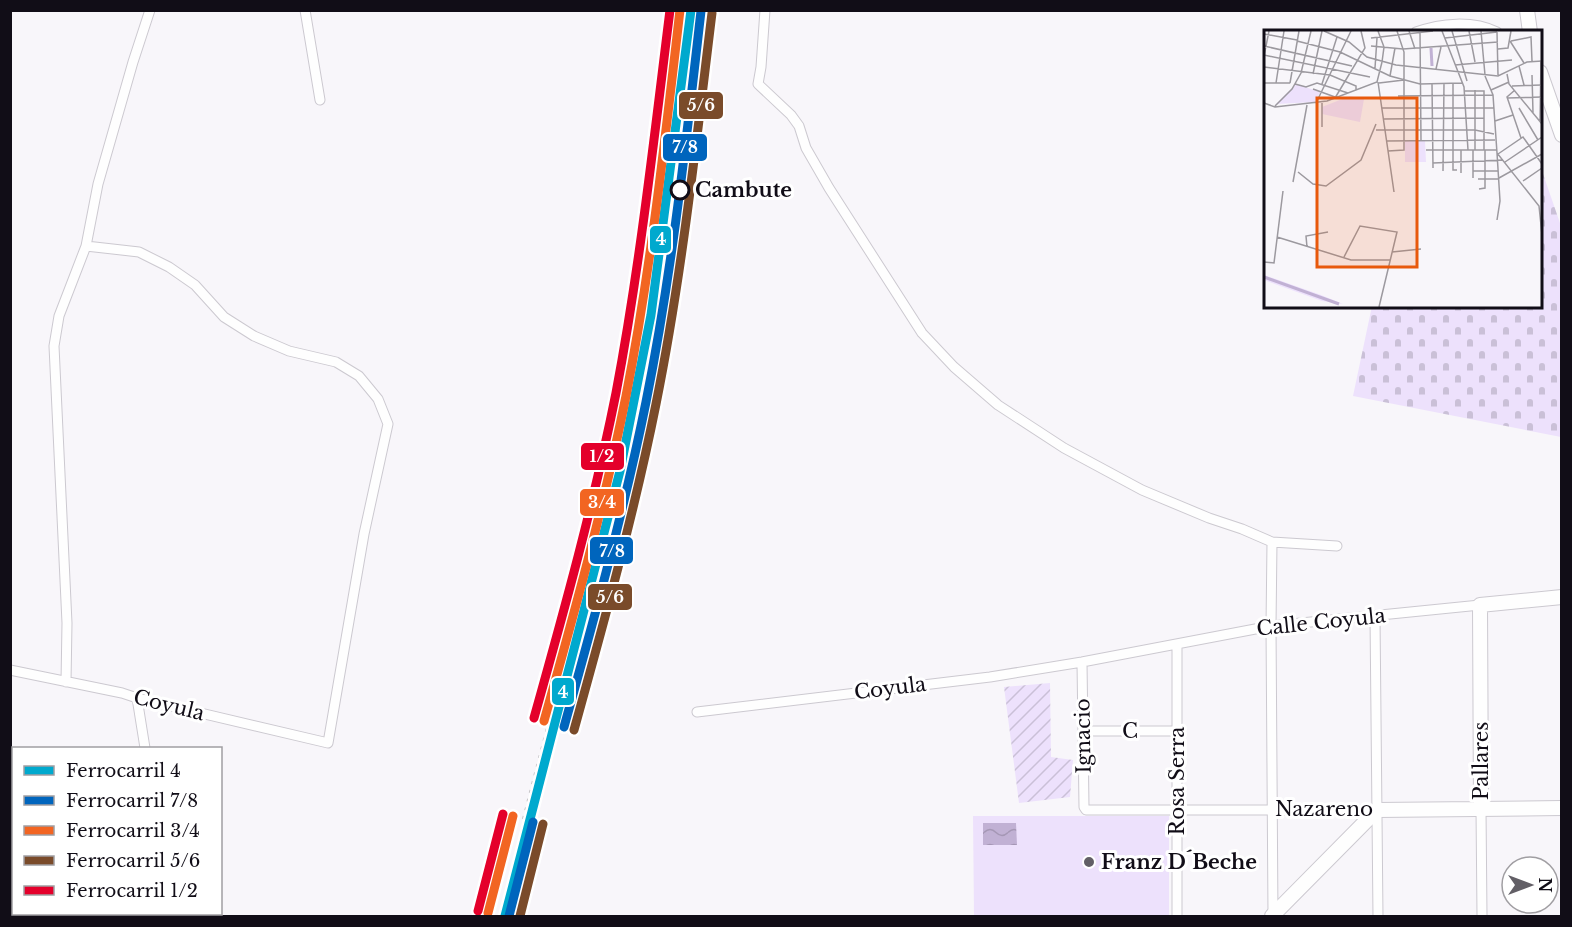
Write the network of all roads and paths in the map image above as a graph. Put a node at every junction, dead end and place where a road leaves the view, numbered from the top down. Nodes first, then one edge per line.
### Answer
1 (150, 10) edge
2 (305, 10) edge
3 (765, 10) edge
4 (1527, 10) edge
5 (1425, 30) edge
6 (1493, 30) edge
7 (1530, 30) edge
8 (1542, 78) edge
9 (320, 100) dead end
10 (1562, 135) edge
11 (86, 246) junction
12 (1272, 542) junction
13 (1336, 546) dead end
14 (1562, 597) edge
15 (1480, 605) junction
16 (1375, 616) junction
17 (1270, 626) junction
18 (1177, 645) junction
19 (1082, 662) junction
20 (10, 670) edge
21 (66, 682) junction
22 (137, 698) junction
23 (697, 712) dead end
24 (1083, 731) junction
25 (1177, 731) junction
26 (145, 747) edge
27 (1562, 808) edge
28 (1272, 809) junction
29 (1481, 809) junction
30 (1086, 810) joint
31 (1177, 810) junction
32 (1377, 810) junction
33 (1177, 916) edge
34 (1272, 916) edge
35 (1378, 916) edge
36 (1482, 916) edge

1 - 11 street
2 - 9 street
3 - 12 street
4 - 7 street
5 - 6 street
8 - 10 street
11 - 21 street
11 - 22 street, Coyula
12 - 13 street
12 - 17 street
14 - 15 street, Calle Coyula
15 - 16 street, Calle Coyula
15 - 29 street, Pallares
16 - 17 street, Calle Coyula
16 - 32 street
17 - 18 street, Calle Coyula
17 - 28 street
18 - 19 street, Calle Coyula
18 - 25 street, Rosa Serra
19 - 23 street, Coyula
19 - 24 street, Ignacio
20 - 21 street, Coyula
21 - 22 street, Coyula
22 - 26 street
24 - 25 street, C
24 - 30 street, Ignacio
25 - 31 street, Rosa Serra
27 - 29 street, Nazareno
28 - 31 street, Nazareno
28 - 32 street, Nazareno
28 - 34 street
29 - 32 street, Nazareno
29 - 36 street, Pallares
30 - 31 street, Nazareno
31 - 33 street, Rosa Serra
32 - 34 street
32 - 35 street

